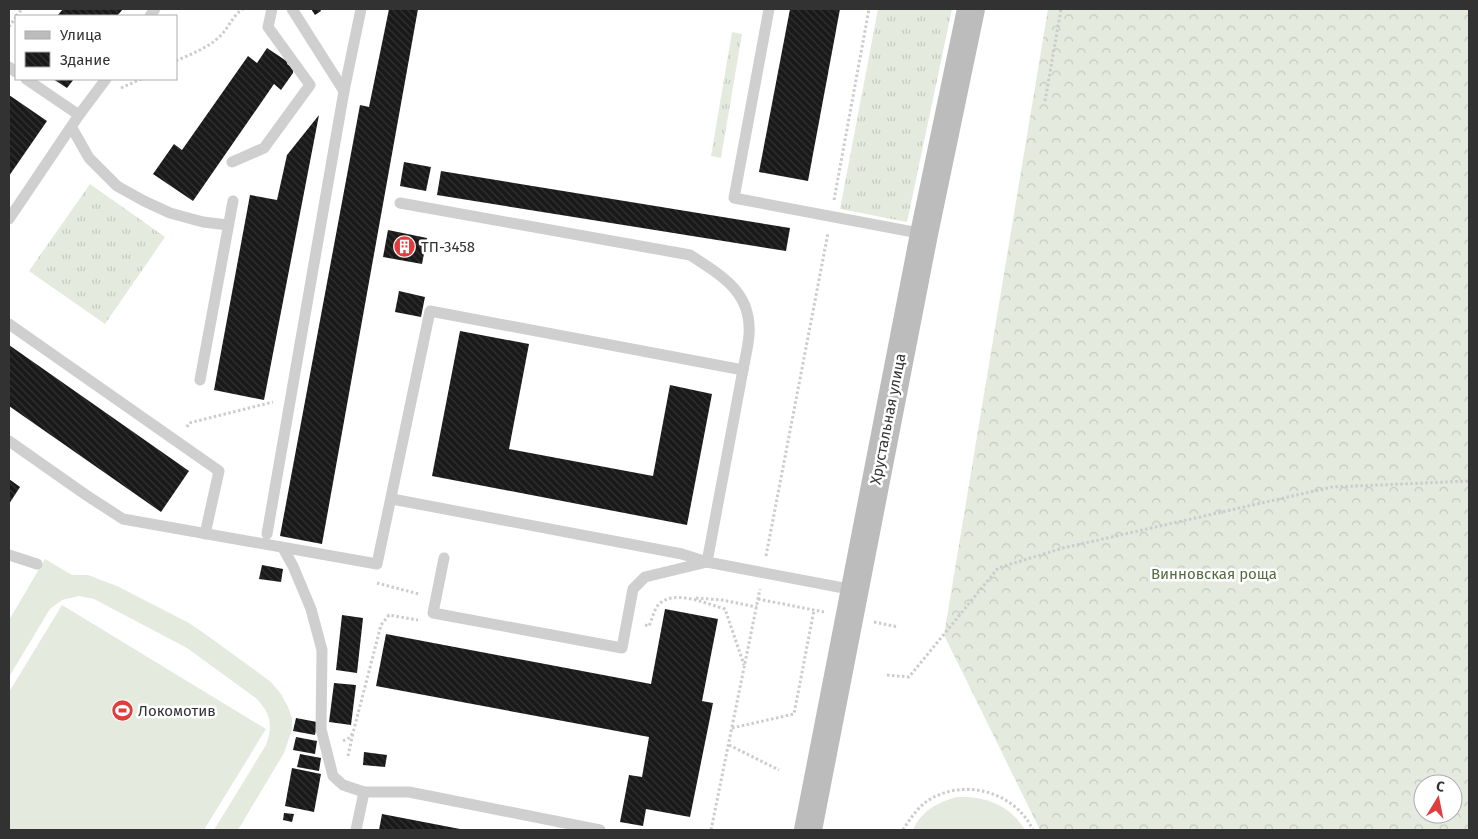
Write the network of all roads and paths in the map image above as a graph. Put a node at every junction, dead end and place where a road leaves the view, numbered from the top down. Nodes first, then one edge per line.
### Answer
1 (243, 9) edge
2 (272, 9) edge
3 (292, 9) edge
4 (360, 9) edge
5 (770, 9) edge
6 (870, 9) edge
7 (971, 9) edge
8 (1061, 9) edge
9 (178, 60) edge
10 (27, 80) edge
11 (105, 80) edge
12 (344, 92) junction
13 (1045, 101) dead end
14 (79, 116) junction
15 (72, 128) junction
16 (232, 162) dead end
17 (233, 201) dead end
18 (400, 202) dead end
19 (831, 217) junction
20 (9, 218) edge
21 (228, 225) junction
22 (924, 234) junction
23 (9, 324) edge
24 (743, 370) junction
25 (200, 380) dead end
26 (291, 397) junction
27 (9, 441) edge
28 (177, 441) junction
29 (1469, 481) edge
30 (392, 499) junction
31 (205, 534) junction
32 (267, 534) dead end
33 (283, 548) junction
34 (9, 555) edge
35 (444, 558) dead end
36 (707, 562) junction
37 (37, 564) dead end
38 (763, 572) junction
39 (854, 590) junction
40 (691, 598) junction
41 (758, 599) junction
42 (757, 607) junction
43 (814, 610) junction
44 (832, 614) dead end
45 (418, 620) dead end
46 (871, 621) dead end
47 (643, 625) dead end
48 (898, 627) dead end
49 (745, 665) junction
50 (887, 675) dead end
51 (732, 728) junction
52 (326, 744) junction
53 (728, 745) junction
54 (779, 770) dead end
55 (364, 792) junction
56 (356, 830) edge
57 (600, 830) edge
58 (711, 830) edge
59 (808, 830) edge
60 (903, 830) edge
61 (1033, 830) edge

1 - 9 path
2 - 16 lane
3 - 12 lane
4 - 12 lane
5 - 19 lane
6 - 19 path
7 - 22 main road, Хрустальная улица
8 - 13 path
10 - 14 lane
11 - 14 lane
12 - 26 lane
14 - 15 lane
15 - 20 lane
15 - 21 lane
17 - 21 lane
18 - 24 lane
19 - 22 lane
19 - 38 path
21 - 25 lane
22 - 39 main road, Хрустальная улица
23 - 28 lane
24 - 30 lane
24 - 36 lane
26 - 28 path
26 - 32 lane
27 - 31 lane
28 - 31 lane
29 - 50 path
30 - 33 lane
30 - 36 lane
31 - 33 lane
33 - 52 lane
34 - 37 lane
35 - 36 lane
36 - 38 lane
38 - 39 lane
38 - 41 path
39 - 59 main road, Хрустальная улица
40 - 42 path
40 - 47 path
40 - 49 path
41 - 42 path
41 - 43 path
42 - 49 path
43 - 44 path
43 - 51 path
45 - 52 path
46 - 48 path
49 - 51 path
51 - 53 path
52 - 55 lane
53 - 54 path
53 - 58 path
55 - 56 lane
55 - 57 lane
60 - 61 path

